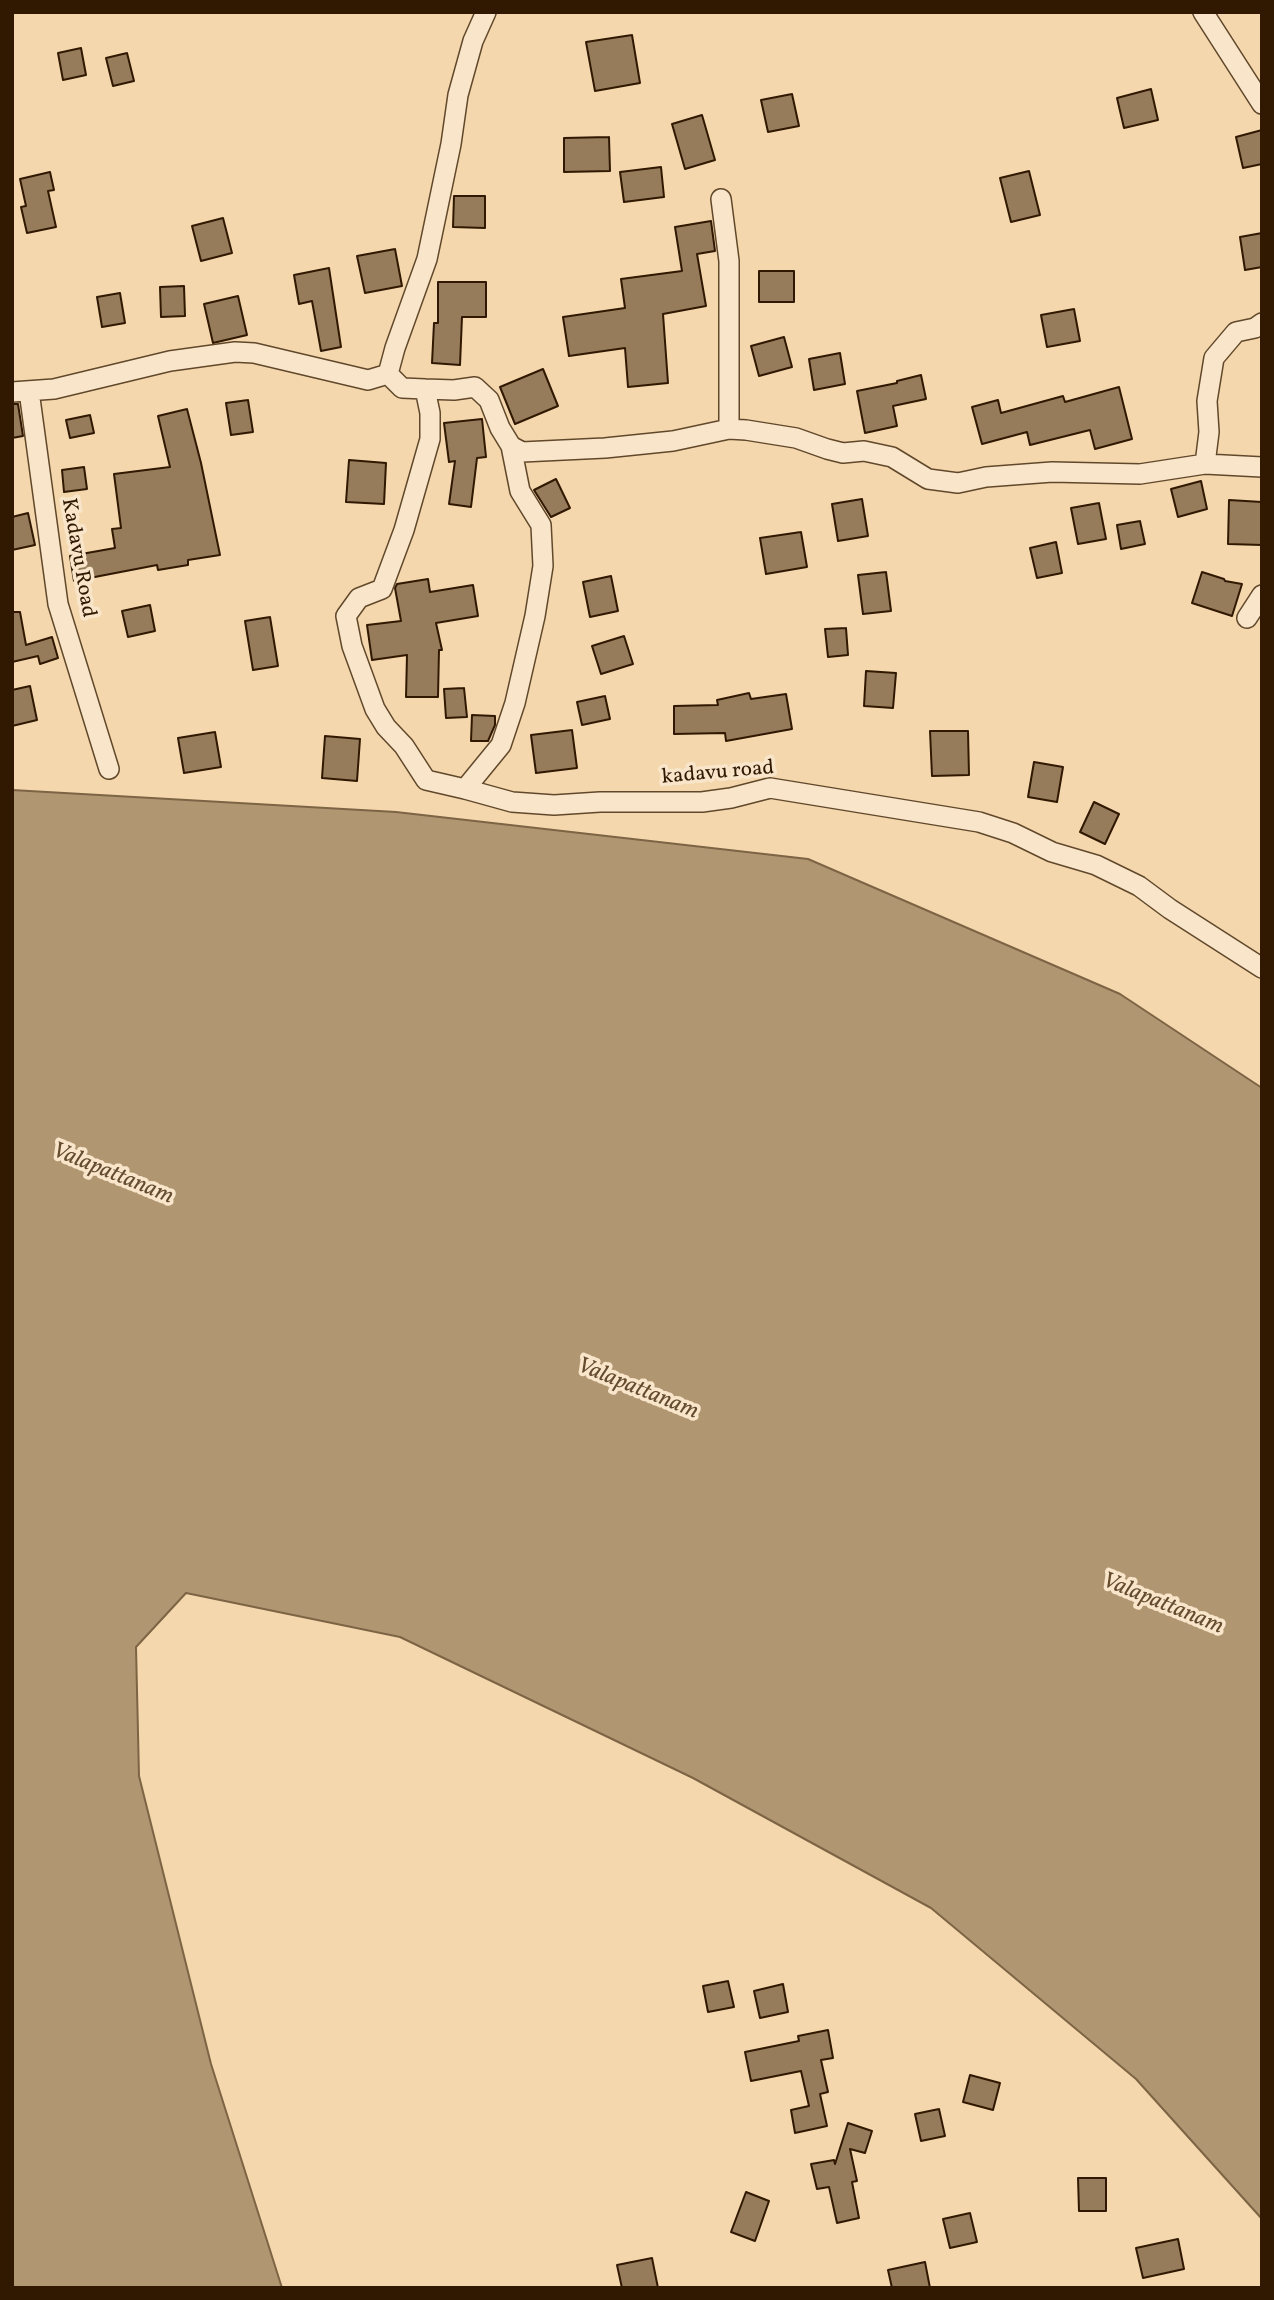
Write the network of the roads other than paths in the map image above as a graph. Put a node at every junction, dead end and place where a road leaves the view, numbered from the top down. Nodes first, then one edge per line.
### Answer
1 (486, 12) edge
2 (1203, 12) edge
3 (1259, 93) edge
4 (722, 199) dead end
5 (1262, 323) edge
6 (388, 374) junction
7 (425, 389) junction
8 (21, 392) edge
9 (730, 429) junction
10 (511, 446) junction
11 (1205, 464) junction
12 (1262, 467) edge
13 (1262, 595) edge
14 (1247, 618) dead end
15 (109, 769) dead end
16 (465, 789) junction
17 (1262, 968) edge

1 - 6 street
2 - 3 street
4 - 9 street
5 - 11 street
6 - 7 street
6 - 8 street
7 - 10 street
7 - 16 street, kadavu road
8 - 15 street, Kadavu Road
9 - 10 street
9 - 11 street
10 - 16 street
11 - 12 street
13 - 14 street
16 - 17 street, kadavu road

